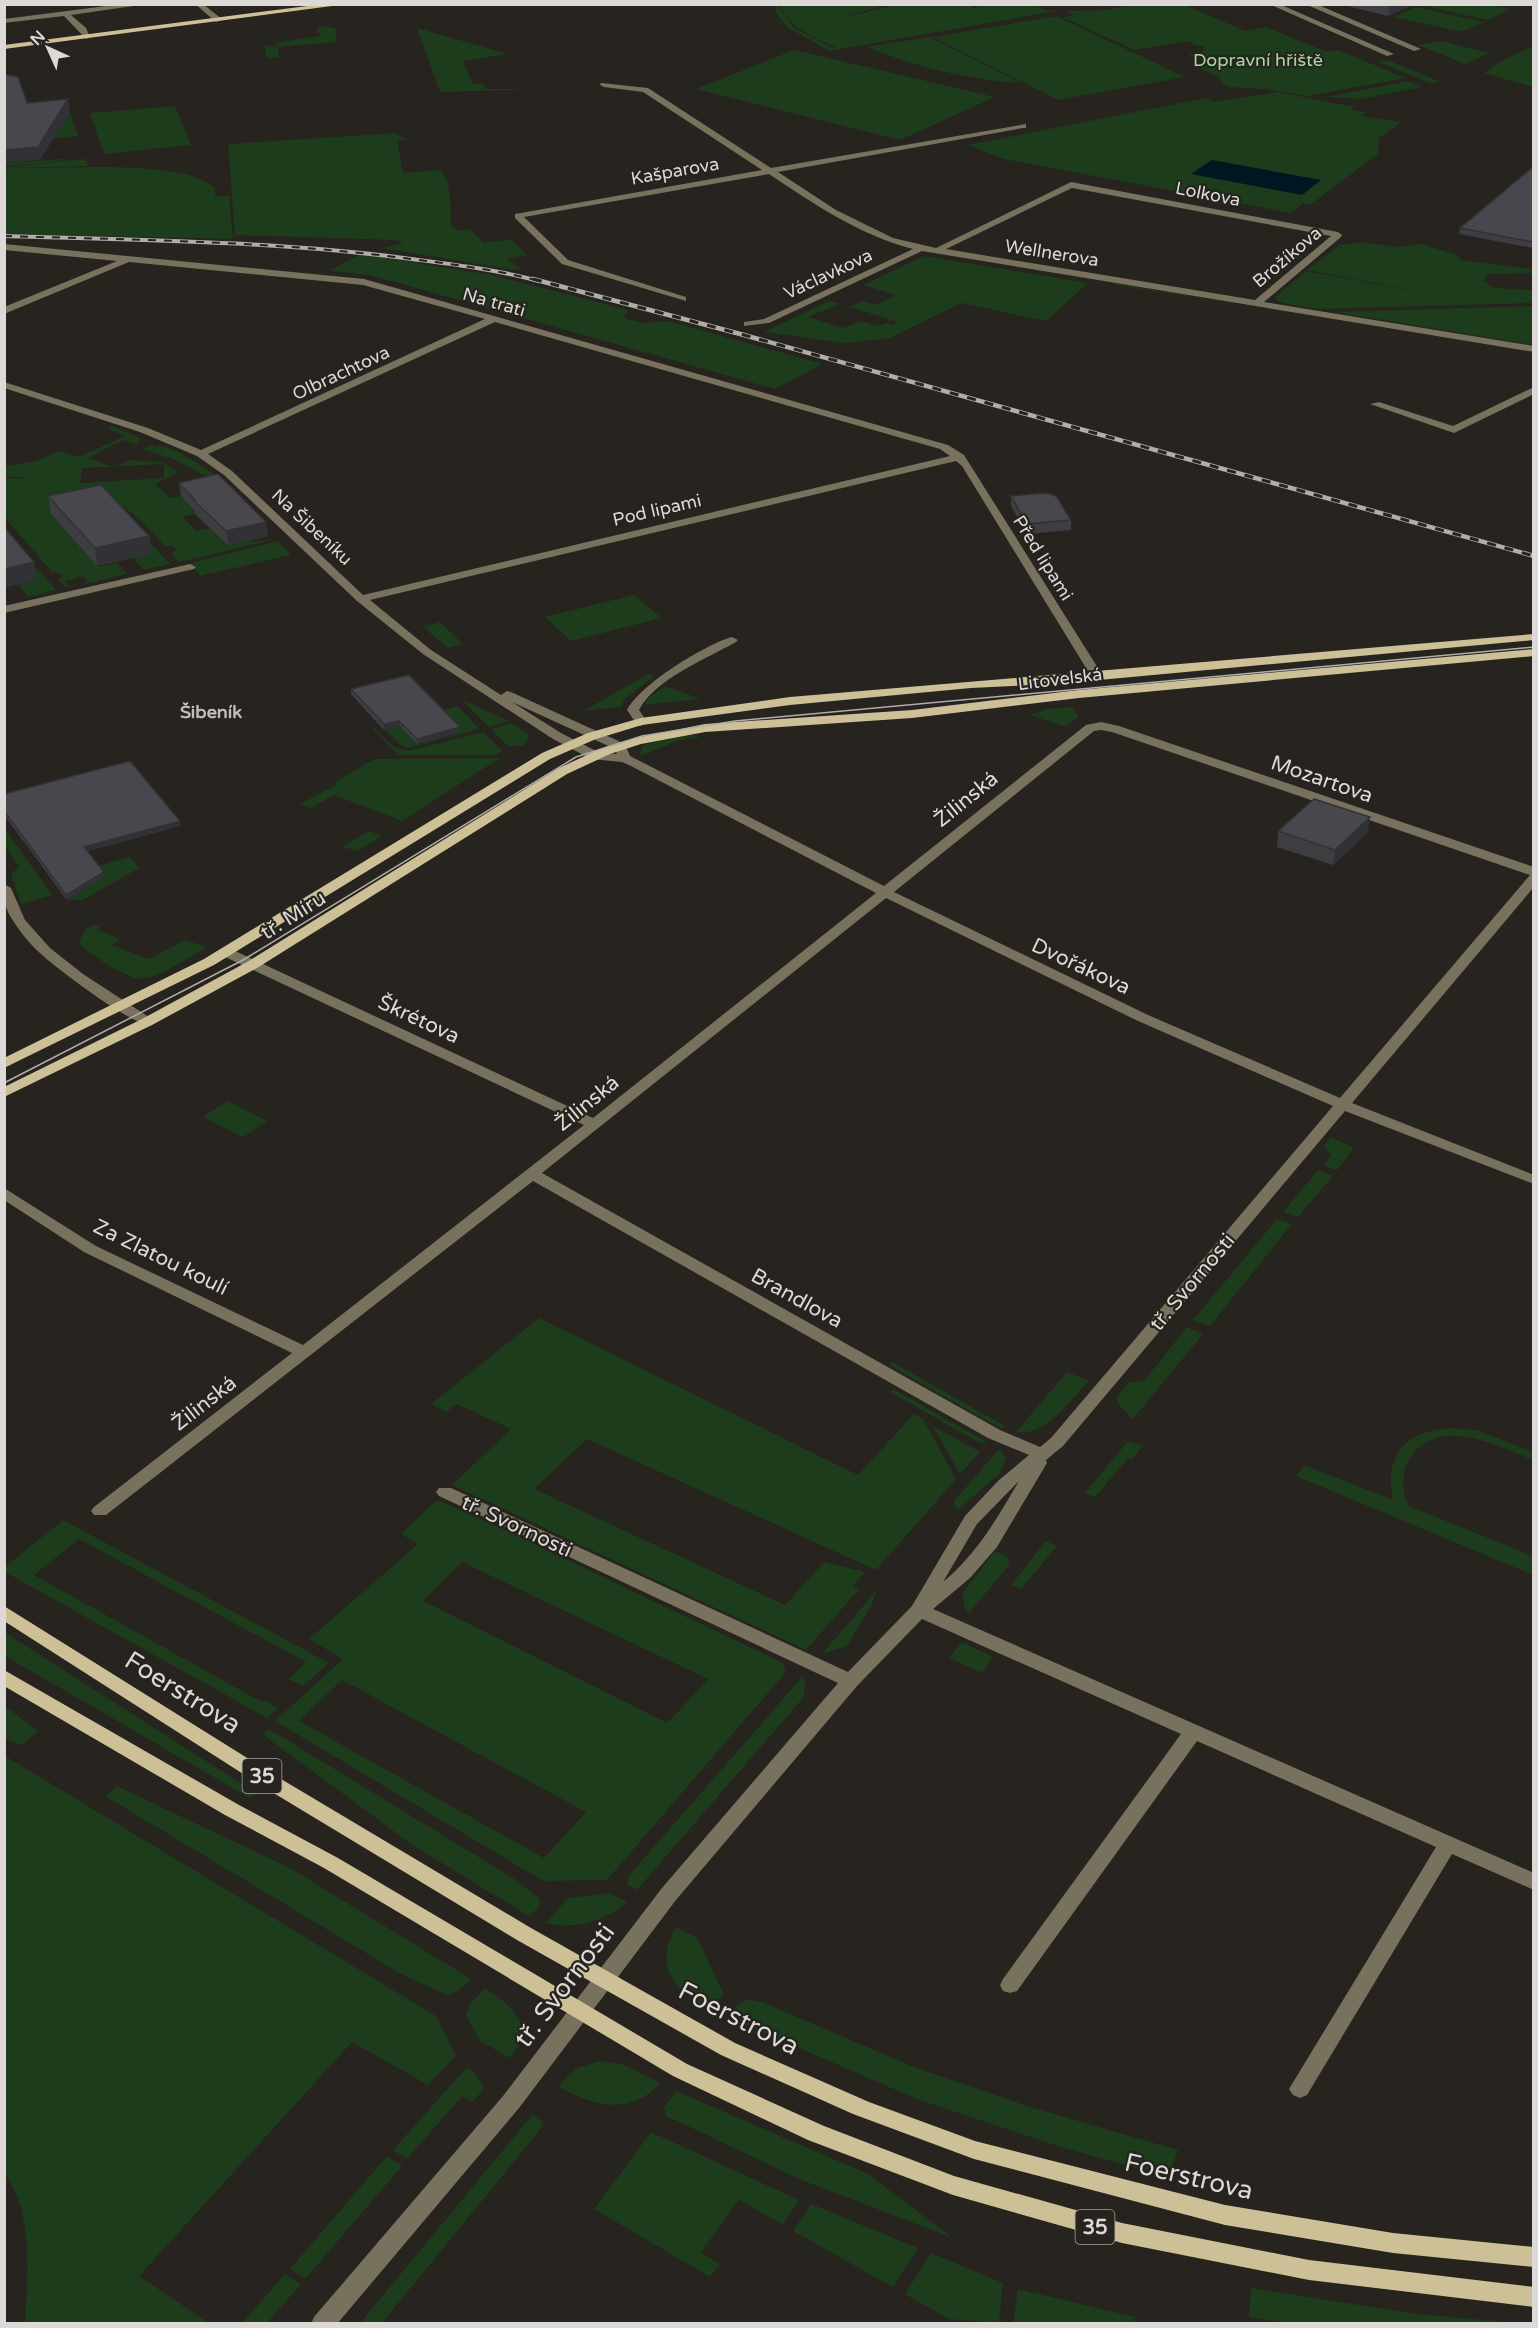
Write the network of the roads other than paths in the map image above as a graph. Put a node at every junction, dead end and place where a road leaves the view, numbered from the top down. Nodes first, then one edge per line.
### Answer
1 (144, 4) edge
2 (198, 4) edge
3 (316, 4) edge
4 (344, 4) edge
5 (1272, 4) edge
6 (1308, 4) edge
7 (338, 5) edge
8 (66, 14) junction
9 (217, 19) junction
10 (4, 21) edge
11 (86, 37) junction
12 (4, 47) edge
13 (1417, 49) dead end
14 (1390, 54) dead end
15 (604, 85) dead end
16 (1023, 126) dead end
17 (772, 171) junction
18 (1338, 235) joint
19 (4, 247) edge
20 (921, 248) junction
21 (936, 250) junction
22 (130, 259) junction
23 (683, 299) dead end
24 (1257, 303) junction
25 (4, 311) edge
26 (494, 319) junction
27 (747, 324) dead end
28 (1533, 350) edge
29 (4, 385) edge
30 (1533, 390) edge
31 (1375, 404) dead end
32 (201, 454) junction
33 (960, 457) junction
34 (190, 567) dead end
35 (361, 599) junction
36 (4, 610) edge
37 (1533, 637) edge
38 (732, 640) dead end
39 (1533, 652) edge
40 (1097, 676) junction
41 (477, 683) junction
42 (641, 722) junction
43 (1098, 726) joint
44 (598, 734) junction
45 (571, 744) junction
46 (622, 752) junction
47 (595, 756) junction
48 (1533, 872) edge
49 (1533, 878) edge
50 (4, 888) edge
51 (885, 891) junction
52 (226, 952) junction
53 (252, 965) junction
54 (122, 1006) junction
55 (147, 1022) junction
56 (4, 1064) edge
57 (4, 1093) edge
58 (1341, 1106) junction
59 (594, 1124) junction
60 (532, 1174) junction
61 (1533, 1180) edge
62 (4, 1193) edge
63 (304, 1352) junction
64 (1044, 1455) junction
65 (445, 1492) dead end
66 (100, 1511) dead end
67 (919, 1610) junction
68 (4, 1612) edge
69 (4, 1677) edge
70 (850, 1681) junction
71 (1193, 1732) junction
72 (1448, 1844) junction
73 (1533, 1882) edge
74 (604, 1979) junction
75 (1010, 1985) dead end
76 (579, 2012) junction
77 (1300, 2089) dead end
78 (1533, 2257) edge
79 (1533, 2297) edge
80 (322, 2324) edge

1 - 8 street
2 - 9 street
3 - 9 main road
4 - 7 main road
5 - 14 street
6 - 13 street
7 - 9 main road
8 - 10 street
8 - 11 street
9 - 11 main road
11 - 12 main road
15 - 17 street, Wellnerova
16 - 17 street, Kašparova
17 - 20 street, Wellnerova
17 - 23 street, Kašparova
18 - 21 street, Lolkova
18 - 24 street, Brožíkova
19 - 22 street, Na trati
20 - 21 street, Wellnerova
20 - 27 street, Václavkova
21 - 24 street, Wellnerova
22 - 25 street
22 - 26 street, Na trati
24 - 28 street, Wellnerova
26 - 32 street, Olbrachtova
26 - 33 street, Na trati
29 - 32 street, Na Šibeníku
30 - 31 street
32 - 35 street, Na Šibeníku
33 - 35 street, Pod lipami
33 - 40 street, Před lipami
34 - 36 street
35 - 41 street, Na Šibeníku
37 - 40 main road, Litovelská
38 - 42 street
39 - 46 main road, Litovelská
40 - 42 main road, Litovelská
41 - 44 street
41 - 45 street, Na Šibeníku
42 - 44 main road, Litovelská
43 - 48 street, Mozartova
43 - 51 street, Žilinská
44 - 45 main road, Litovelská
44 - 46 street
45 - 47 street, Na Šibeníku
45 - 52 main road, tř. Míru
46 - 47 street, Dvořákova
46 - 51 street, Dvořákova
47 - 53 main road, tř. Míru
49 - 58 street, tř. Svornosti
50 - 54 street
51 - 58 street, Dvořákova
51 - 59 street, Žilinská
52 - 53 street, Škrétova
52 - 54 main road, tř. Míru
53 - 55 main road, tř. Míru
53 - 59 street, Škrétova
54 - 55 street
54 - 56 main road, tř. Míru
55 - 57 main road, tř. Míru
58 - 61 street, Dvořákova
58 - 64 street, tř. Svornosti
59 - 60 street, Žilinská
60 - 63 street, Žilinská
60 - 64 street, Brandlova
62 - 63 street, Za Zlatou koulí
63 - 66 street, Žilinská
64 - 67 street
64 - 67 street, tř. Svornosti
65 - 70 street, tř. Svornosti
67 - 70 street, tř. Svornosti
67 - 71 street
68 - 74 main road, Foerstrova / 35
69 - 76 main road, 35
70 - 74 street, tř. Svornosti
71 - 72 street
71 - 75 street
72 - 73 street
72 - 77 street
74 - 76 street, tř. Svornosti
74 - 78 main road, Foerstrova / 35
76 - 79 main road, 35
76 - 80 street, tř. Svornosti

